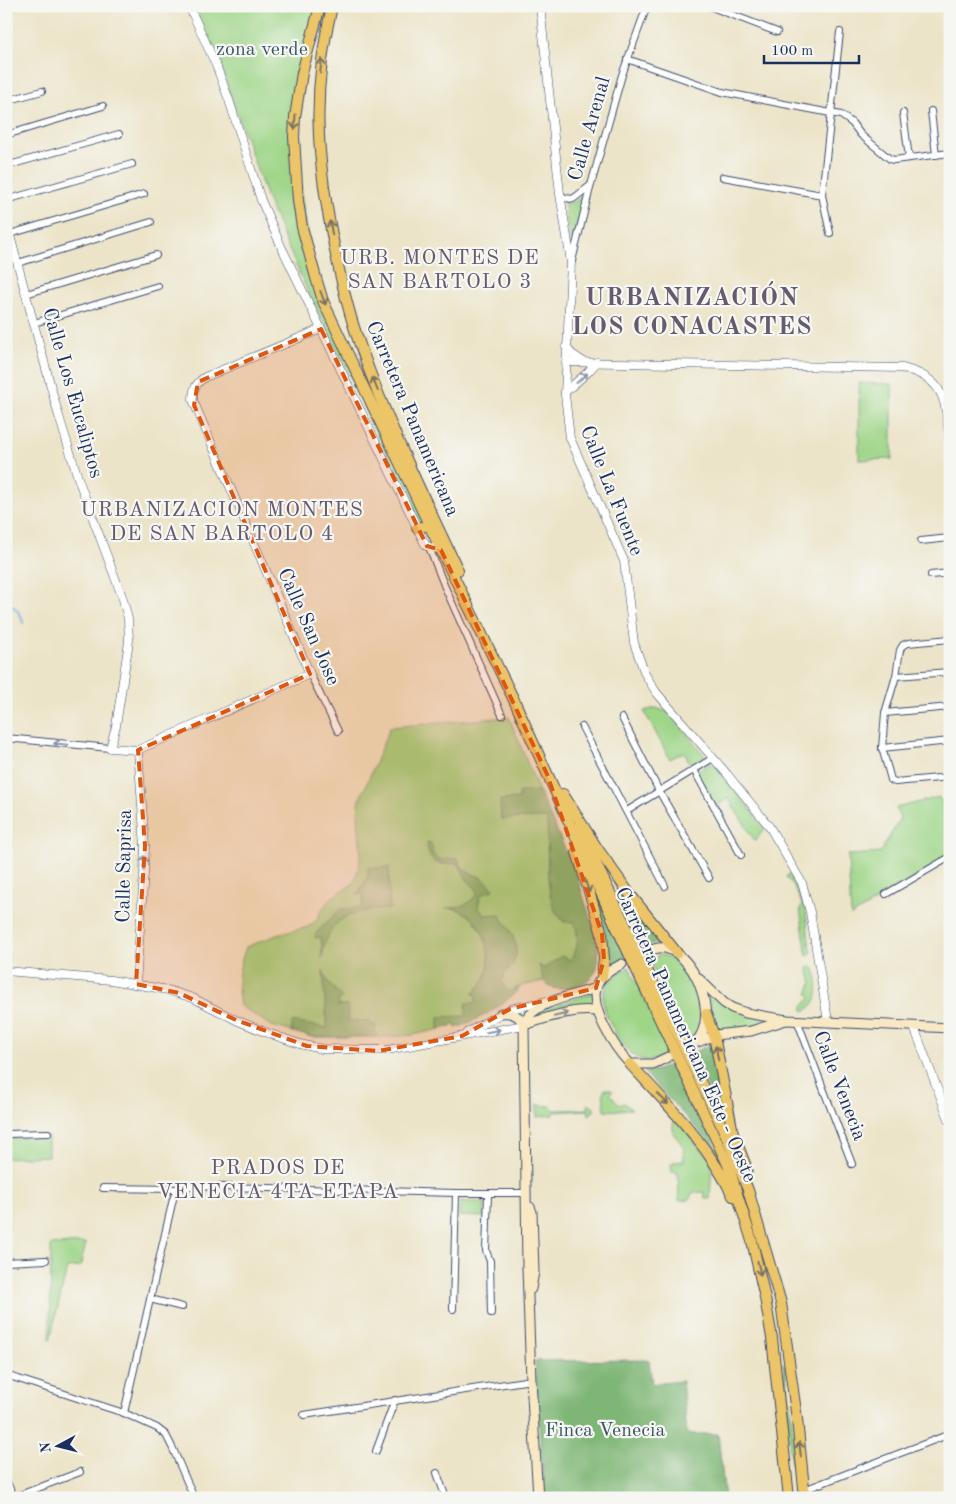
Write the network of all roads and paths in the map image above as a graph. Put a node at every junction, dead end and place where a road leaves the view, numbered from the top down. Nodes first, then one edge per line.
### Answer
1 (189, 6) edge
2 (320, 6) edge
3 (332, 6) edge
4 (540, 6) edge
5 (647, 6) edge
6 (708, 6) edge
7 (777, 32) dead end
8 (840, 32) dead end
9 (627, 60) junction
10 (42, 90) dead end
11 (6, 101) edge
12 (103, 106) dead end
13 (931, 111) dead end
14 (904, 113) dead end
15 (832, 114) junction
16 (119, 134) dead end
17 (6, 135) edge
18 (950, 153) edge
19 (936, 154) junction
20 (909, 158) junction
21 (132, 164) dead end
22 (6, 166) edge
23 (723, 177) dead end
24 (591, 186) junction
25 (144, 194) dead end
26 (560, 194) junction
27 (822, 195) junction
28 (6, 200) edge
29 (6, 220) edge
30 (151, 222) dead end
31 (830, 233) dead end
32 (10, 234) junction
33 (156, 255) dead end
34 (571, 262) junction
35 (18, 263) junction
36 (158, 286) dead end
37 (26, 294) junction
38 (34, 323) junction
39 (321, 329) junction
40 (566, 347) junction
41 (566, 362) junction
42 (584, 362) junction
43 (597, 362) junction
44 (565, 392) junction
45 (947, 399) edge
46 (950, 445) edge
47 (429, 525) junction
48 (417, 528) junction
49 (950, 538) edge
50 (922, 541) dead end
51 (430, 547) junction
52 (441, 550) junction
53 (950, 574) edge
54 (931, 575) dead end
55 (950, 639) edge
56 (950, 672) edge
57 (310, 674) junction
58 (896, 676) junction
59 (950, 706) edge
60 (886, 713) junction
61 (502, 715) dead end
62 (622, 718) dead end
63 (582, 727) dead end
64 (338, 731) dead end
65 (6, 738) edge
66 (950, 741) edge
67 (110, 748) junction
68 (882, 748) junction
69 (138, 750) junction
70 (713, 758) junction
71 (694, 770) junction
72 (547, 774) junction
73 (950, 777) edge
74 (659, 791) junction
75 (563, 794) junction
76 (627, 812) junction
77 (742, 855) dead end
78 (950, 857) edge
79 (708, 878) dead end
80 (665, 886) dead end
81 (886, 894) dead end
82 (650, 950) dead end
83 (677, 953) junction
84 (622, 964) dead end
85 (6, 971) edge
86 (602, 977) junction
87 (697, 977) junction
88 (136, 984) junction
89 (596, 988) junction
90 (560, 999) junction
91 (598, 1012) junction
92 (501, 1013) junction
93 (706, 1014) junction
94 (786, 1020) junction
95 (797, 1020) junction
96 (828, 1021) junction
97 (524, 1025) junction
98 (914, 1027) junction
99 (950, 1028) edge
100 (714, 1035) junction
101 (462, 1036) junction
102 (668, 1057) dead end
103 (630, 1064) junction
104 (950, 1122) edge
105 (48, 1133) dead end
106 (6, 1134) edge
107 (852, 1164) dead end
108 (104, 1188) dead end
109 (176, 1189) junction
110 (456, 1193) junction
111 (488, 1194) junction
112 (526, 1198) junction
113 (526, 1235) junction
114 (752, 1241) junction
115 (46, 1260) dead end
116 (6, 1262) edge
117 (534, 1272) junction
118 (528, 1298) junction
119 (150, 1299) junction
120 (781, 1303) junction
121 (182, 1307) dead end
122 (453, 1309) dead end
123 (490, 1313) dead end
124 (6, 1376) edge
125 (531, 1380) junction
126 (395, 1400) junction
127 (124, 1413) junction
128 (304, 1415) dead end
129 (781, 1429) junction
130 (950, 1434) edge
131 (376, 1451) dead end
132 (80, 1472) dead end
133 (437, 1473) dead end
134 (6, 1480) edge
135 (805, 1494) edge
136 (789, 1497) edge
137 (13, 1498) edge
138 (194, 1498) edge
139 (446, 1498) edge
140 (538, 1498) edge

1 - 39 street
2 -> 47 highway, Carretera Panamericana
75 -> 3 highway, Carretera Panamericana
4 - 26 street, Calle La Fuente
5 - 9 street, Calle Arenal
6 - 7 street
8 - 15 street
9 - 15 street
9 - 24 street, Calle Arenal
10 - 11 street
12 - 17 street
13 - 19 street
14 - 20 street
15 - 20 street
15 - 27 street
16 - 22 street
18 - 19 street
19 - 20 street
21 - 28 street
23 - 27 street
24 - 26 street
24 - 34 street, Calle Arenal
25 - 32 street
26 - 34 street, Calle La Fuente
27 - 31 street
29 - 32 street, Calle Los Eucaliptos
30 - 35 street
32 - 35 street, Calle Los Eucaliptos
33 - 37 street
34 - 40 street, Calle La Fuente
35 - 37 street, Calle Los Eucaliptos
36 - 38 street
37 - 38 street, Calle Los Eucaliptos
38 - 67 street, Calle Los Eucaliptos
39 - 48 street
39 - 57 street, Calle San Jose
40 - 41 street, Calle La Fuente
40 - 42 street
41 - 42 street
41 - 44 street, Calle La Fuente
42 - 43 street
44 -> 43 street
43 - 45 street
44 - 70 street, Calle La Fuente
45 - 46 street
47 - 48 highway
47 - 52 highway, Carretera Panamericana
48 - 51 street
49 - 50 street
51 - 52 street
51 - 61 street
52 - 72 highway, Carretera Panamericana
53 - 54 street
55 - 58 street
56 - 58 street
57 - 64 street, Calle San Jose
57 - 69 street
58 - 60 street
59 - 60 street
60 - 68 street
62 - 74 street
63 - 76 street
67 -> 65 street
66 - 68 street
67 - 69 street
68 - 73 street
88 -> 69 street, Calle Saprisa
70 - 71 street
70 - 96 street, Calle La Fuente
71 - 74 street
71 - 77 street
72 -> 86 highway
72 - 114 highway, Carretera Panamericana Este - Oeste
74 - 76 street
74 - 79 street
75 - 83 highway
75 - 120 highway, Carretera Panamericana Este - Oeste
76 - 80 street
78 - 81 street
82 - 83 main road
83 - 87 main road
84 - 86 main road
85 - 88 street
86 - 89 main road
87 - 93 main road
87 - 94 main road
88 - 101 street
89 - 90 main road
89 - 91 main road
90 - 92 street
90 - 97 main road
97 -> 91 main road
91 - 103 main road
92 - 97 main road
92 - 101 street
93 - 100 highway
93 - 100 main road
94 - 95 main road
94 - 100 main road
95 - 96 main road
95 - 107 street, Calle Venecia
96 - 98 main road
101 -> 97 street
97 - 112 main road
98 - 99 main road
98 - 104 street
120 -> 100 highway
102 - 103 main road
103 -> 114 highway
105 - 106 street
108 - 109 street
109 - 110 street
109 - 119 street
110 - 111 street
110 - 122 street
111 - 112 street
111 - 123 street
112 - 113 main road
112 - 117 main road
113 - 117 main road
113 - 118 main road
114 -> 129 highway, Carretera Panamericana Este - Oeste
115 - 116 street
117 - 118 main road
118 - 125 main road
119 - 121 street
119 - 127 street
135 -> 120 highway, Carretera Panamericana Este - Oeste
124 - 127 street
125 - 126 street
125 - 140 main road
126 - 128 street
126 - 131 street
127 - 138 street
129 - 135 highway
129 - 136 highway, Carretera Panamericana Este - Oeste
130 - 135 street
132 - 137 street
133 - 139 street
134 - 137 street

